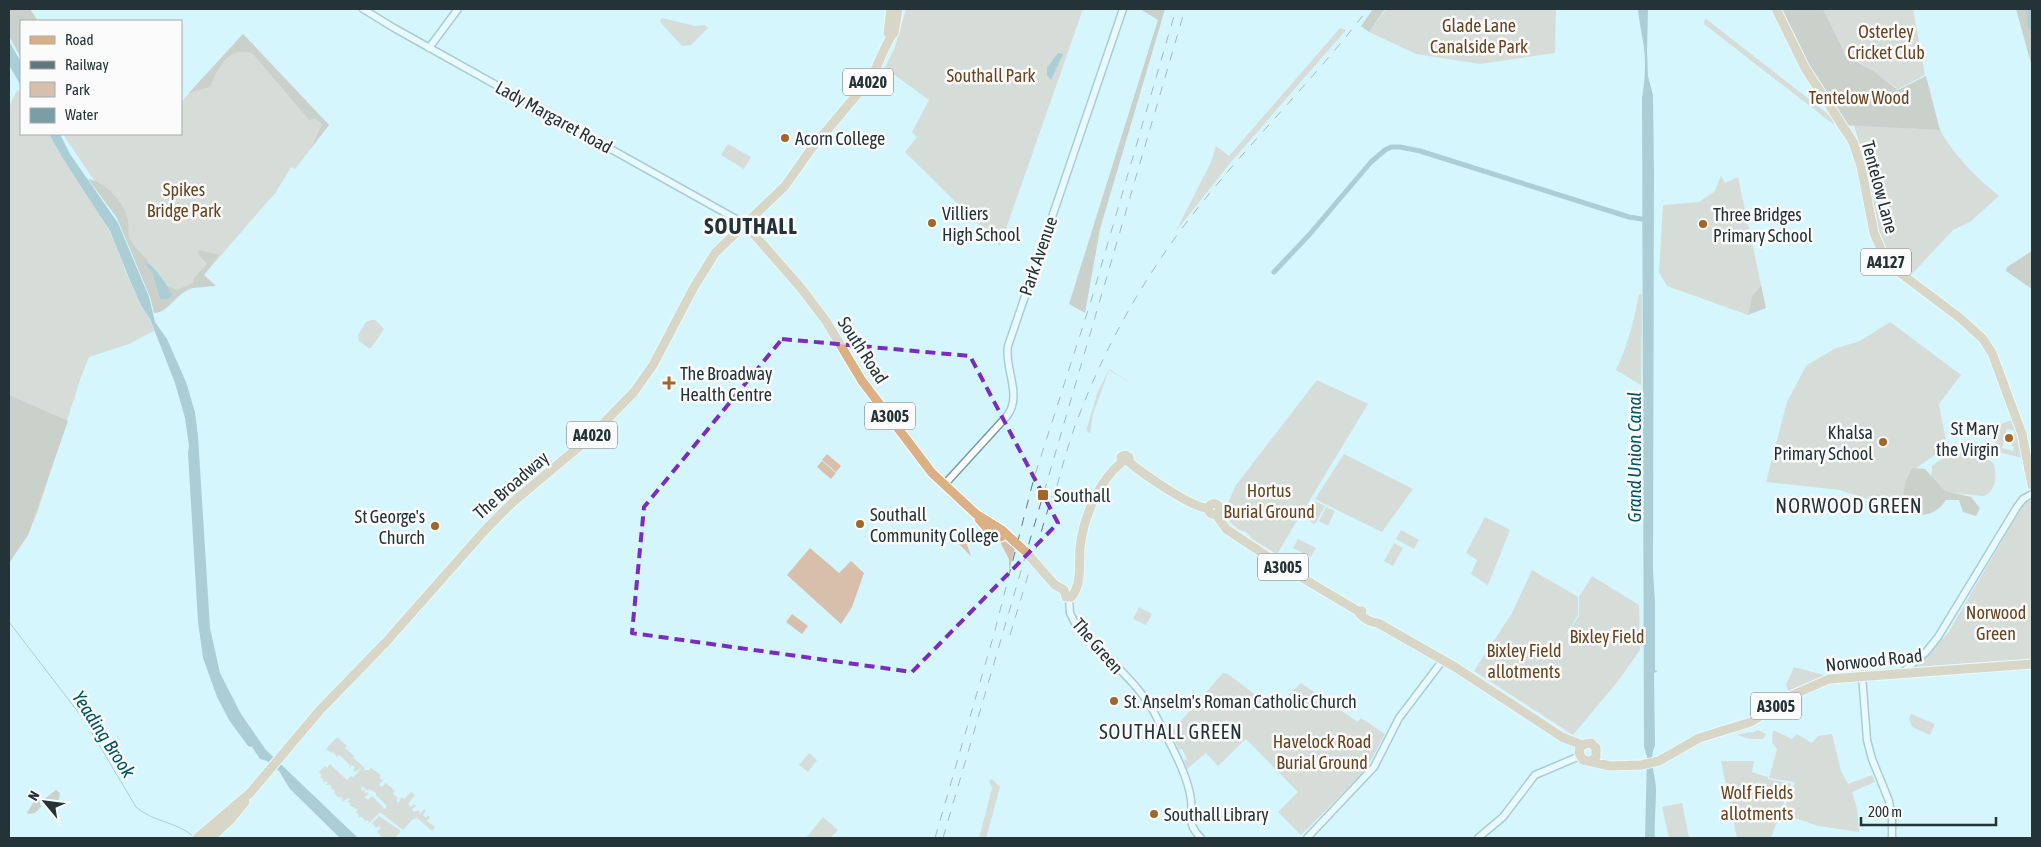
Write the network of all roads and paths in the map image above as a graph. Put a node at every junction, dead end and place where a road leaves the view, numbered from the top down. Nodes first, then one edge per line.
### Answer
1 (363, 9) edge
2 (458, 9) edge
3 (891, 9) edge
4 (898, 9) edge
5 (1123, 9) edge
6 (1776, 9) edge
7 (890, 36) junction
8 (429, 48) junction
9 (744, 224) junction
10 (944, 485) junction
11 (2032, 485) edge
12 (2032, 494) edge
13 (1069, 591) junction
14 (1443, 660) junction
15 (2032, 664) edge
16 (1902, 673) junction
17 (1862, 675) junction
18 (1582, 745) junction
19 (1580, 756) junction
20 (1591, 761) junction
21 (203, 836) edge
22 (1201, 838) edge
23 (1307, 838) edge
24 (1478, 838) edge
25 (1892, 838) edge

1 - 8 street, Lady Margaret Road
2 - 8 street
3 - 7 main road, A4020
4 - 7 main road, A4020
5 - 10 street, Park Avenue
6 - 11 main road, Tentelow Lane / A4127
7 - 9 main road, A4020
8 - 9 street, Lady Margaret Road
9 - 10 main road, South Road / A3005
9 - 21 main road, The Broadway / A4020
10 - 13 main road, South Road / A3005, bridge
12 - 16 street
13 - 14 main road, A3005
13 - 22 street, The Green
14 - 18 main road, A3005
14 - 23 street
15 - 16 main road, Norwood Road / A3005
16 - 17 main road, Norwood Road / A3005
17 - 20 main road, Norwood Road / A3005
17 - 25 street
18 - 19 main road
18 - 20 main road, A3005
19 - 20 main road, A3005
19 - 24 street

